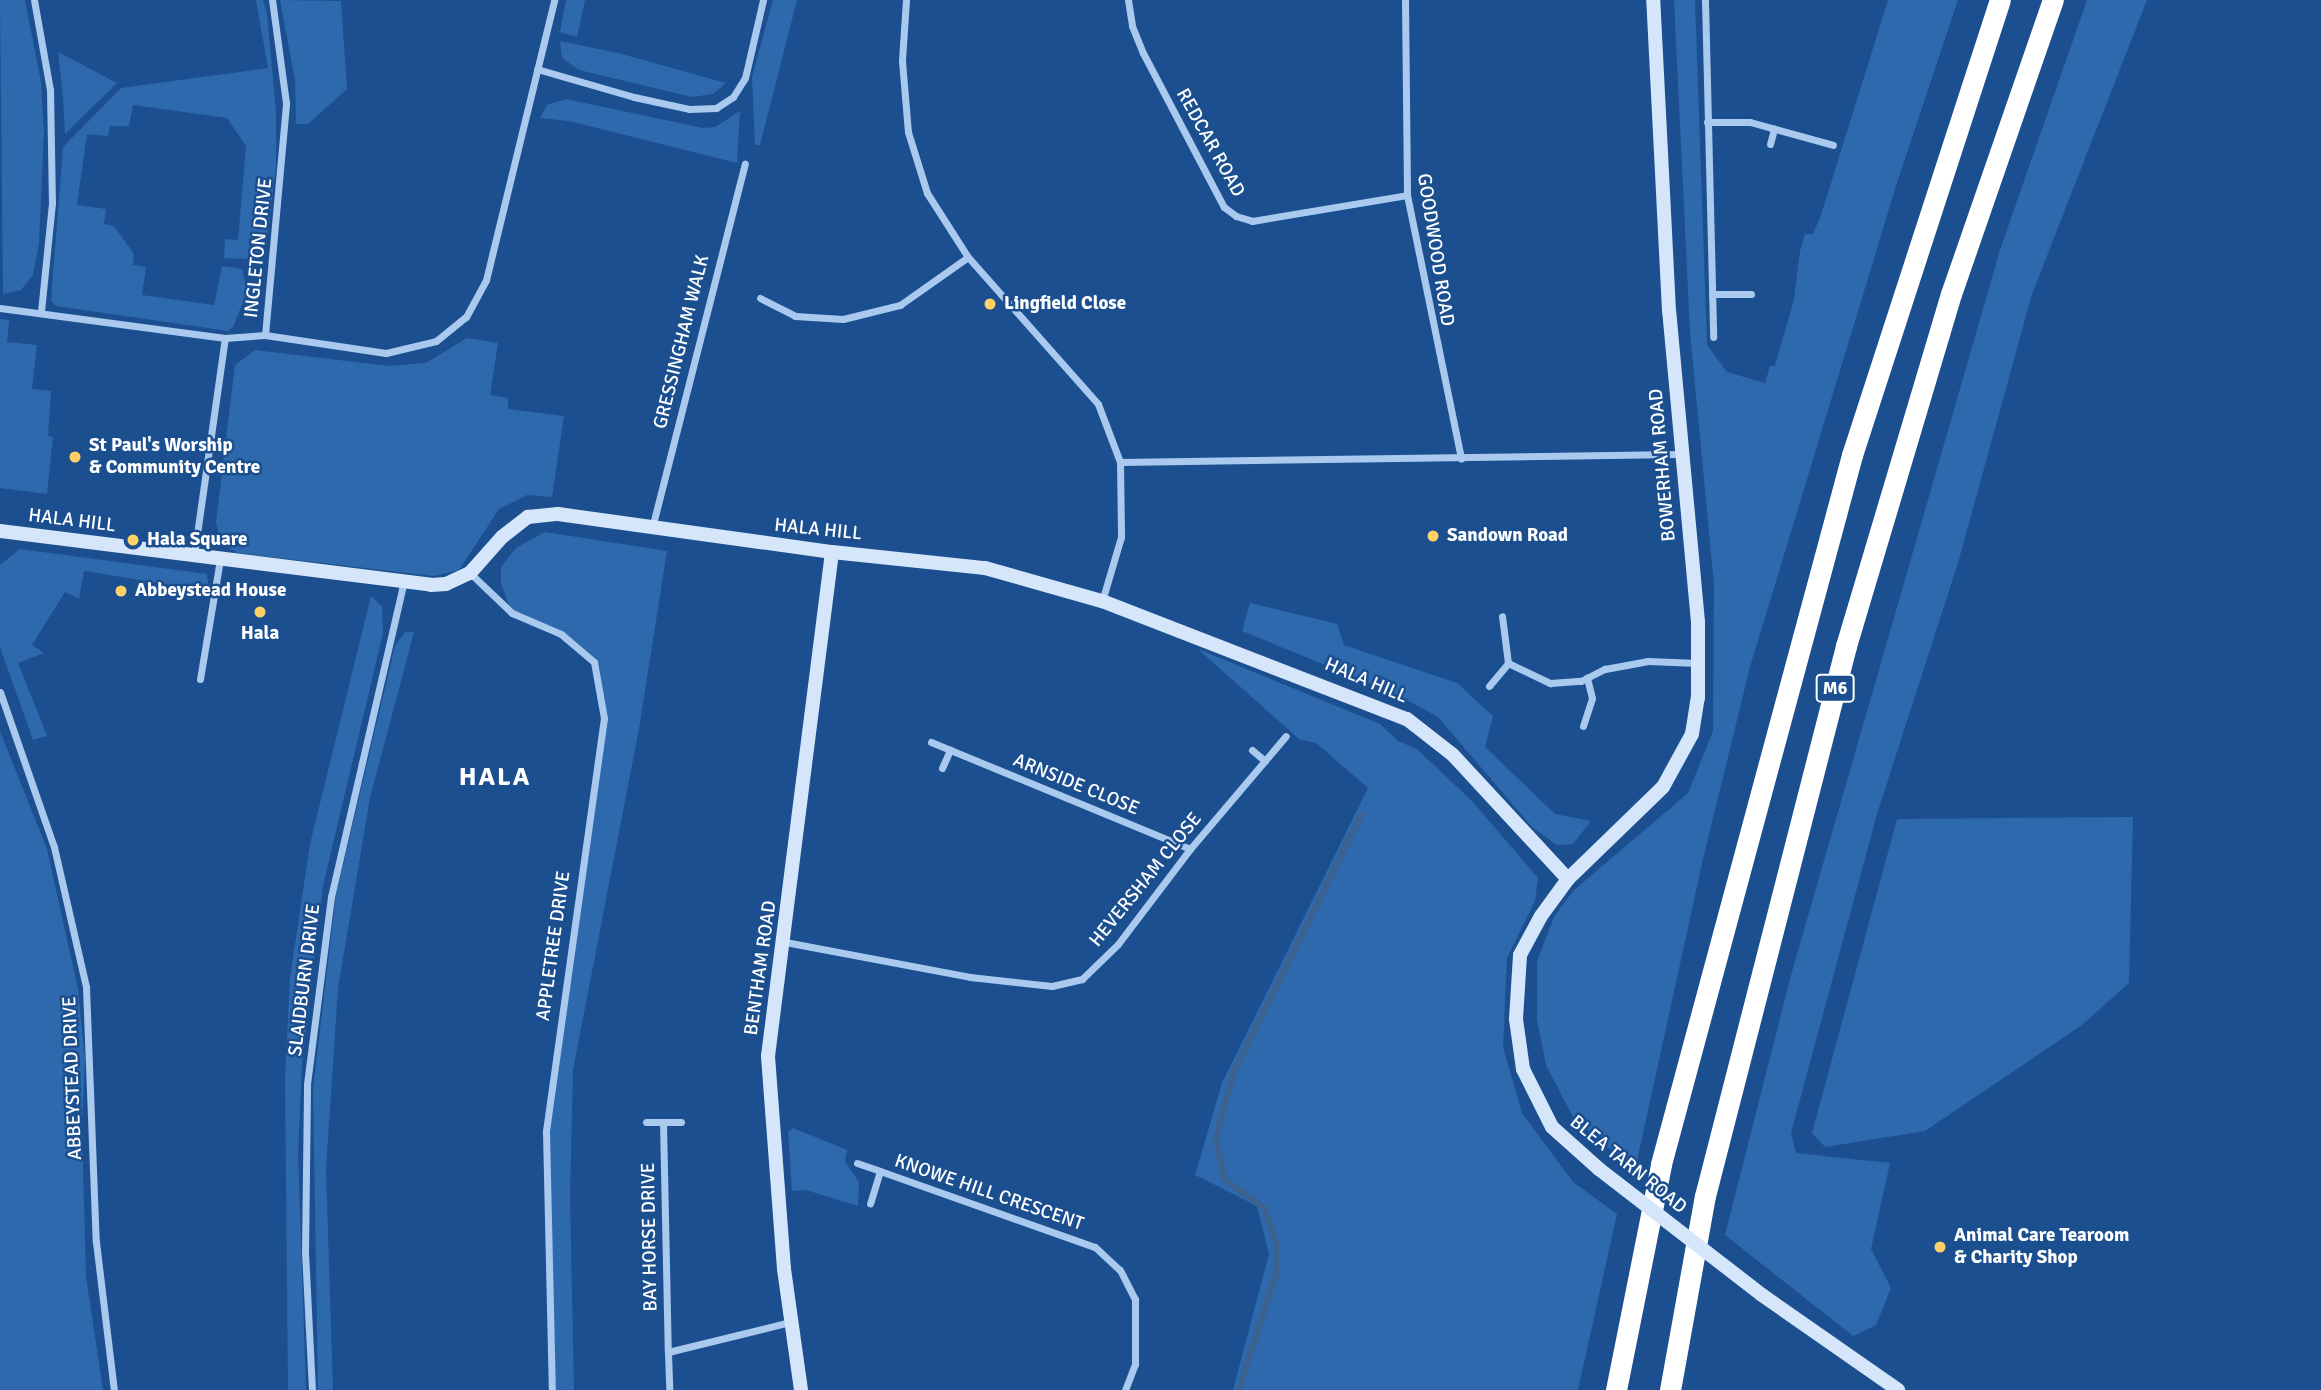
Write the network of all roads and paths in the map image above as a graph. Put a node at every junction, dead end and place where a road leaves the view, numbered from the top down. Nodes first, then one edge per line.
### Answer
1 (34, 0) edge
2 (272, 0) edge
3 (554, 0) edge
4 (764, 0) edge
5 (906, 0) edge
6 (1128, 0) edge
7 (1405, 0) edge
8 (1653, 0) edge
9 (1705, 0) edge
10 (2000, 0) edge
11 (2053, 0) edge
12 (537, 69) junction
13 (1707, 122) junction
14 (1774, 129) junction
15 (1770, 144) dead end
16 (1833, 145) dead end
17 (745, 164) dead end
18 (1407, 195) junction
19 (968, 257) junction
20 (1712, 294) junction
21 (1751, 294) dead end
22 (760, 298) dead end
23 (0, 308) edge
24 (41, 313) junction
25 (265, 335) junction
26 (1713, 337) dead end
27 (225, 338) junction
28 (1679, 454) junction
29 (1461, 459) junction
30 (1120, 462) junction
31 (652, 529) junction
32 (0, 531) edge
33 (832, 552) junction
34 (194, 555) junction
35 (220, 558) junction
36 (470, 573) junction
37 (404, 582) junction
38 (1102, 601) junction
39 (1502, 616) dead end
40 (1508, 663) junction
41 (1698, 663) junction
42 (1587, 678) junction
43 (200, 679) dead end
44 (1489, 686) dead end
45 (0, 692) edge
46 (1583, 726) dead end
47 (1286, 736) dead end
48 (931, 742) dead end
49 (950, 750) junction
50 (1252, 750) dead end
51 (1265, 761) junction
52 (943, 768) dead end
53 (1190, 849) junction
54 (1568, 879) junction
55 (785, 942) junction
56 (646, 1122) dead end
57 (663, 1122) junction
58 (681, 1122) dead end
59 (857, 1163) dead end
60 (880, 1171) junction
61 (870, 1204) dead end
62 (790, 1322) junction
63 (668, 1352) junction
64 (114, 1390) edge
65 (312, 1390) edge
66 (552, 1390) edge
67 (669, 1390) edge
68 (801, 1390) edge
69 (1125, 1390) edge
70 (1616, 1390) edge
71 (1670, 1390) edge
72 (1898, 1390) edge

1 - 24 street
2 - 25 street, INGLETON DRIVE
3 - 12 street, INGLETON DRIVE
4 - 12 street
5 - 19 street
6 - 18 street, REDCAR ROAD
7 - 18 street, GOODWOOD ROAD
8 - 28 street, BOWERHAM ROAD
9 - 13 street
10 - 70 highway, M6
11 - 71 highway, M6
12 - 25 street, INGLETON DRIVE
13 - 14 street
13 - 20 street
14 - 15 street
14 - 16 street
17 - 31 street, GRESSINGHAM WALK
18 - 29 street, GOODWOOD ROAD
19 - 22 street
19 - 30 street
20 - 21 street
20 - 26 street
23 - 24 street
24 - 27 street
25 - 27 street
27 - 34 street
28 - 29 street
28 - 41 street, BOWERHAM ROAD
29 - 30 street
30 - 38 street
31 - 33 street, HALA HILL
31 - 36 street, HALA HILL
32 - 34 street, HALA HILL
33 - 38 street, HALA HILL
33 - 55 street, BENTHAM ROAD
34 - 35 street, HALA HILL
35 - 37 street, HALA HILL
35 - 43 street
36 - 37 street, HALA HILL
36 - 66 street, APPLETREE DRIVE
37 - 65 street, SLAIDBURN DRIVE
38 - 54 street, HALA HILL
39 - 40 street
40 - 42 street
40 - 44 street
41 - 42 street
41 - 54 street, BOWERHAM ROAD
42 - 46 street
45 - 64 street, ABBEYSTEAD DRIVE
47 - 51 street, HEVERSHAM CLOSE
48 - 49 street, ARNSIDE CLOSE
49 - 52 street
49 - 53 street, ARNSIDE CLOSE
50 - 51 street
51 - 53 street, HEVERSHAM CLOSE
53 - 55 street, HEVERSHAM CLOSE
54 - 72 street, BLEA TARN ROAD, bridge
55 - 62 street, BENTHAM ROAD
56 - 57 street
57 - 58 street
57 - 63 street, BAY HORSE DRIVE
59 - 60 street, KNOWE HILL CRESCENT
60 - 61 street, KNOWE HILL CRESCENT
60 - 69 street, KNOWE HILL CRESCENT
62 - 63 street
62 - 68 street, BENTHAM ROAD
63 - 67 street, BAY HORSE DRIVE

